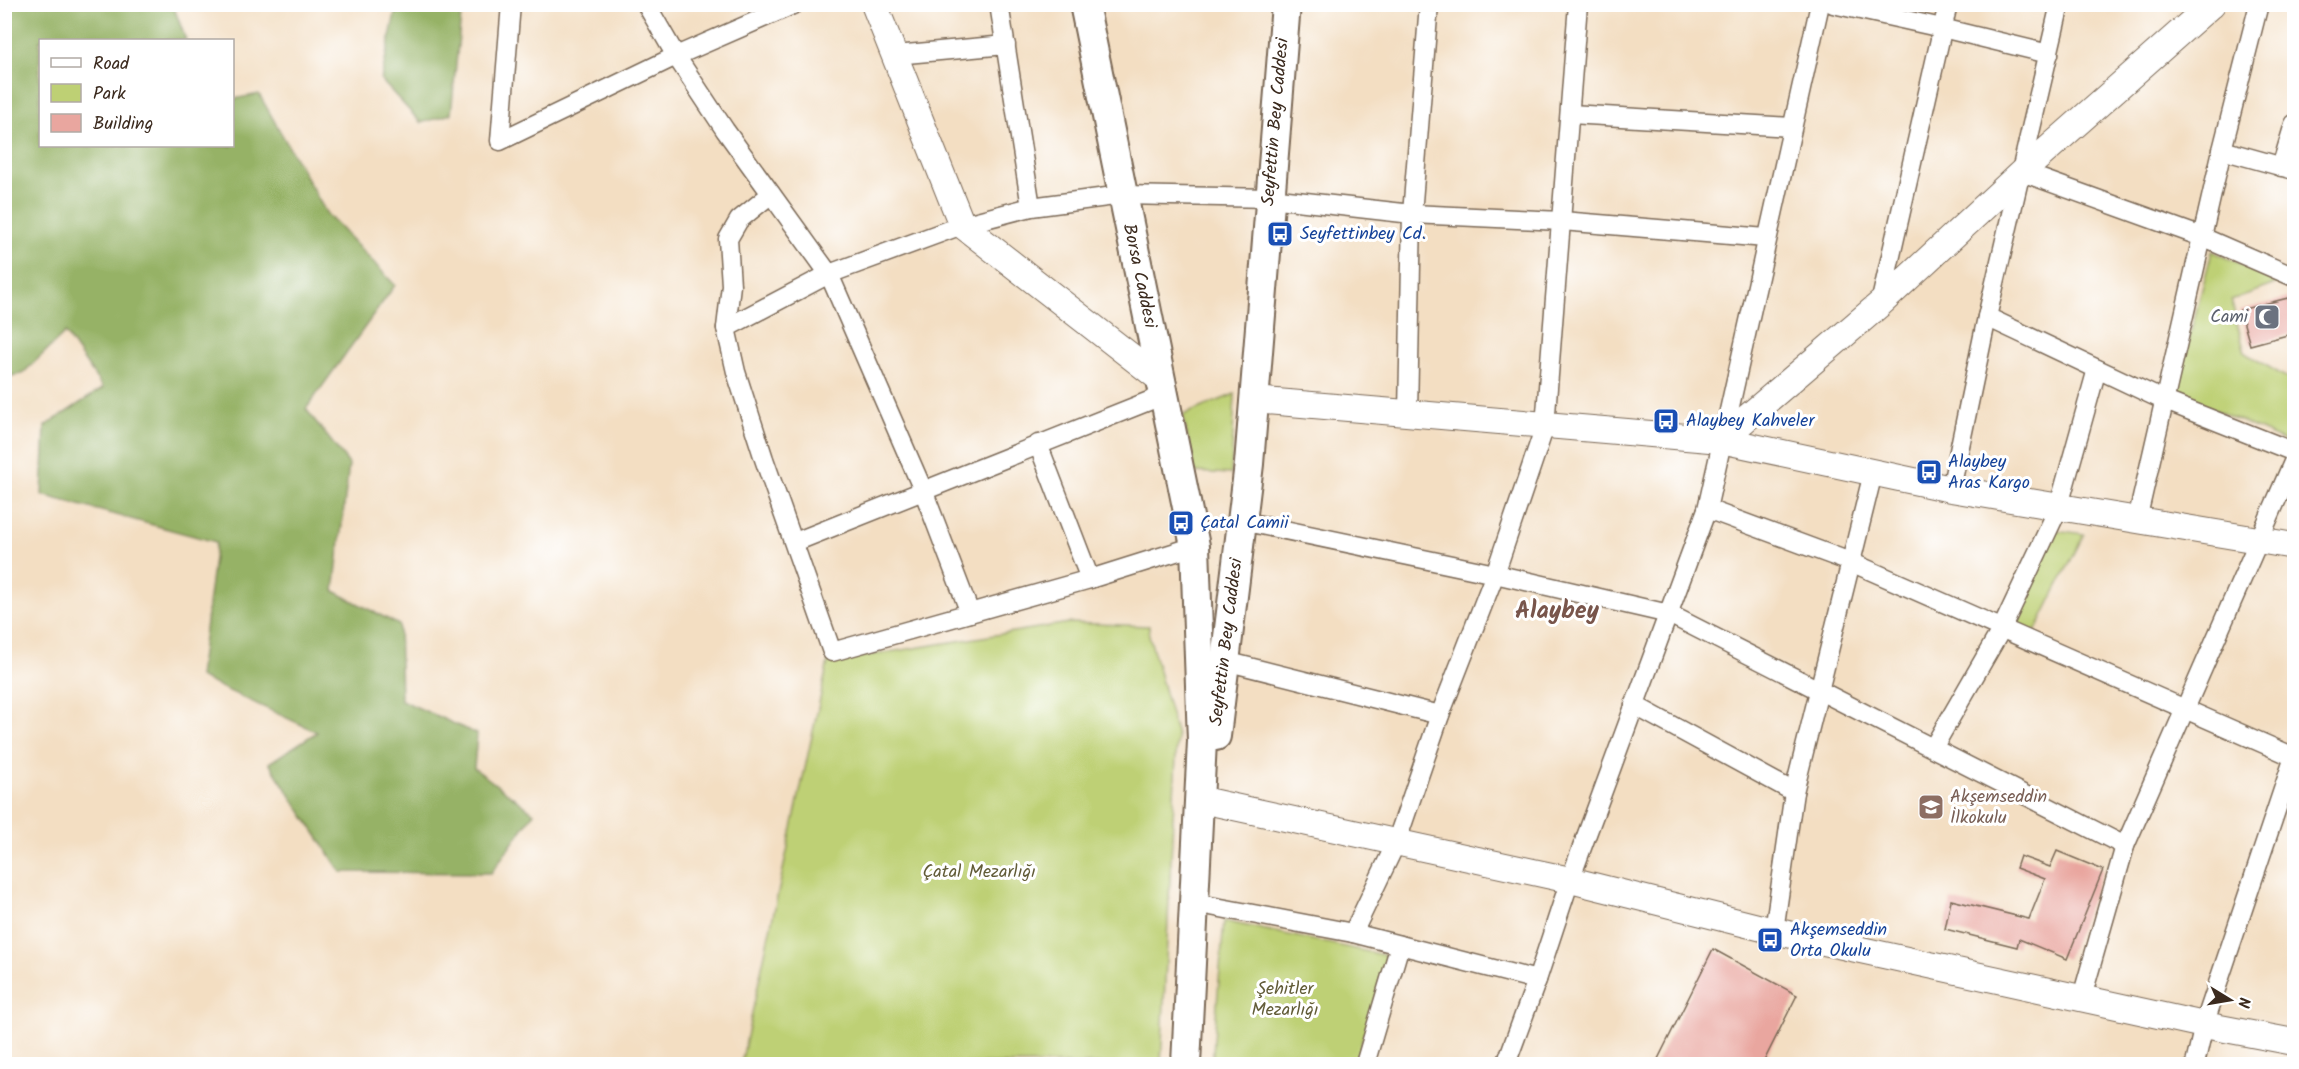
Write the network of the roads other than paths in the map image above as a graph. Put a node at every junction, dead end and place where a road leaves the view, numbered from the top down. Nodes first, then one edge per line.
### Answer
1 (511, 4) edge
2 (646, 4) edge
3 (795, 4) edge
4 (874, 4) edge
5 (999, 4) edge
6 (1084, 4) edge
7 (1286, 4) edge
8 (1429, 4) edge
9 (1578, 4) edge
10 (1820, 4) edge
11 (1833, 4) edge
12 (1948, 4) edge
13 (2060, 4) edge
14 (2212, 4) edge
15 (2259, 4) edge
16 (1942, 28) junction
17 (1006, 45) junction
18 (2049, 54) junction
19 (895, 55) junction
20 (676, 56) junction
21 (1570, 114) junction
22 (2295, 124) edge
23 (1791, 127) junction
24 (2223, 150) junction
25 (2288, 169) edge
26 (2022, 172) junction
27 (771, 194) junction
28 (1122, 195) junction
29 (1270, 198) junction
30 (1031, 207) junction
31 (1412, 214) junction
32 (1562, 221) junction
33 (962, 225) junction
34 (2202, 237) junction
35 (1766, 238) junction
36 (829, 274) junction
37 (2295, 278) edge
38 (1880, 303) junction
39 (1987, 317) junction
40 (726, 328) junction
41 (2097, 369) junction
42 (1162, 387) junction
43 (1254, 400) junction
44 (2163, 400) junction
45 (1408, 413) junction
46 (1545, 426) junction
47 (1721, 440) junction
48 (1038, 444) junction
49 (2295, 452) edge
50 (2295, 460) edge
51 (1873, 473) junction
52 (1951, 489) junction
53 (923, 490) junction
54 (1707, 509) junction
55 (2058, 509) junction
56 (2137, 520) junction
57 (1240, 533) junction
58 (2261, 539) junction
59 (795, 542) junction
60 (1195, 546) junction
61 (2295, 546) edge
62 (1852, 563) junction
63 (1495, 574) junction
64 (1090, 579) junction
65 (970, 613) junction
66 (1669, 614) junction
67 (2001, 630) junction
68 (1212, 663) junction
69 (1820, 689) junction
70 (1634, 705) junction
71 (2184, 709) junction
72 (1440, 715) junction
73 (1933, 748) junction
74 (2294, 757) edge
75 (1794, 792) junction
76 (1205, 800) junction
77 (2286, 809) edge
78 (1396, 843) junction
79 (2126, 846) junction
80 (1570, 879) junction
81 (1200, 904) junction
82 (1774, 931) junction
83 (1353, 933) junction
84 (1400, 945) junction
85 (1537, 980) junction
86 (2082, 997) junction
87 (2204, 1025) junction
88 (2295, 1042) edge
89 (1186, 1065) edge
90 (1196, 1065) edge
91 (1365, 1065) edge
92 (1506, 1065) edge
93 (2195, 1065) edge

1 - 20 street
2 - 20 street
3 - 20 street
4 - 19 street
5 - 17 street
6 - 28 main road, Borsa Caddesi
7 - 29 main road, Seyfettin Bey Caddesi
8 - 31 street
9 - 21 street
10 - 23 street
11 - 16 street
12 - 16 street
13 - 18 street
14 - 26 street
15 - 24 street
16 - 18 street
16 - 38 street
17 - 19 street
17 - 30 street
18 - 26 street
19 - 33 street
20 - 27 street
21 - 23 street
21 - 32 street
22 - 25 street
23 - 35 street
24 - 25 street
24 - 34 street
26 - 34 street
26 - 38 street
26 - 39 street
27 - 36 street
27 - 40 street
28 - 29 street
28 - 30 street
28 - 42 main road, Borsa Caddesi
29 - 31 street
29 - 43 main road, Seyfettin Bey Caddesi
30 - 33 street
31 - 32 street
31 - 45 street
32 - 35 street
32 - 46 street
33 - 36 street
33 - 42 street
34 - 37 street
34 - 44 street
35 - 47 street
36 - 40 street
36 - 53 street
38 - 47 street
39 - 41 street
39 - 52 street
40 - 59 street
41 - 44 street
41 - 55 street
42 - 48 street
42 - 60 main road, Borsa Caddesi
43 - 45 street
43 - 57 main road, Seyfettin Bey Caddesi
44 - 49 street
44 - 56 street
45 - 46 street
46 - 47 street
46 - 63 street
47 - 51 street
47 - 54 street
48 - 53 street
48 - 64 street
50 - 58 street
51 - 52 street
51 - 62 street
52 - 55 street
53 - 59 street
53 - 65 street
54 - 62 street
54 - 66 street
55 - 56 street
55 - 67 street
56 - 58 street
57 - 60 main road
57 - 63 street
57 - 68 main road, Seyfettin Bey Caddesi
58 - 61 street
58 - 71 street
59 - 65 street
60 - 64 street
60 - 68 main road, Seyfettin Bey Caddesi
62 - 67 street
62 - 69 street
63 - 66 street
63 - 72 street
64 - 65 street
66 - 69 street
66 - 70 street
67 - 71 street
67 - 73 street
68 - 72 street
68 - 76 main road, Seyfettin Bey Caddesi
69 - 73 street
69 - 75 street
70 - 75 street
70 - 80 street
71 - 74 street
71 - 79 street
72 - 78 street
73 - 79 street
74 - 77 street
75 - 82 street
76 - 78 street
76 - 81 main road, Seyfettin Bey Caddesi
77 - 87 street
78 - 80 street
78 - 83 street
79 - 86 street
80 - 82 street
80 - 85 street
81 - 83 street
81 - 89 main road, Seyfettin Bey Caddesi
81 - 90 main road, Seyfettin Bey Caddesi
82 - 86 street
83 - 84 street
84 - 85 street
84 - 91 street
85 - 92 street
86 - 87 street
87 - 88 street
87 - 93 street

